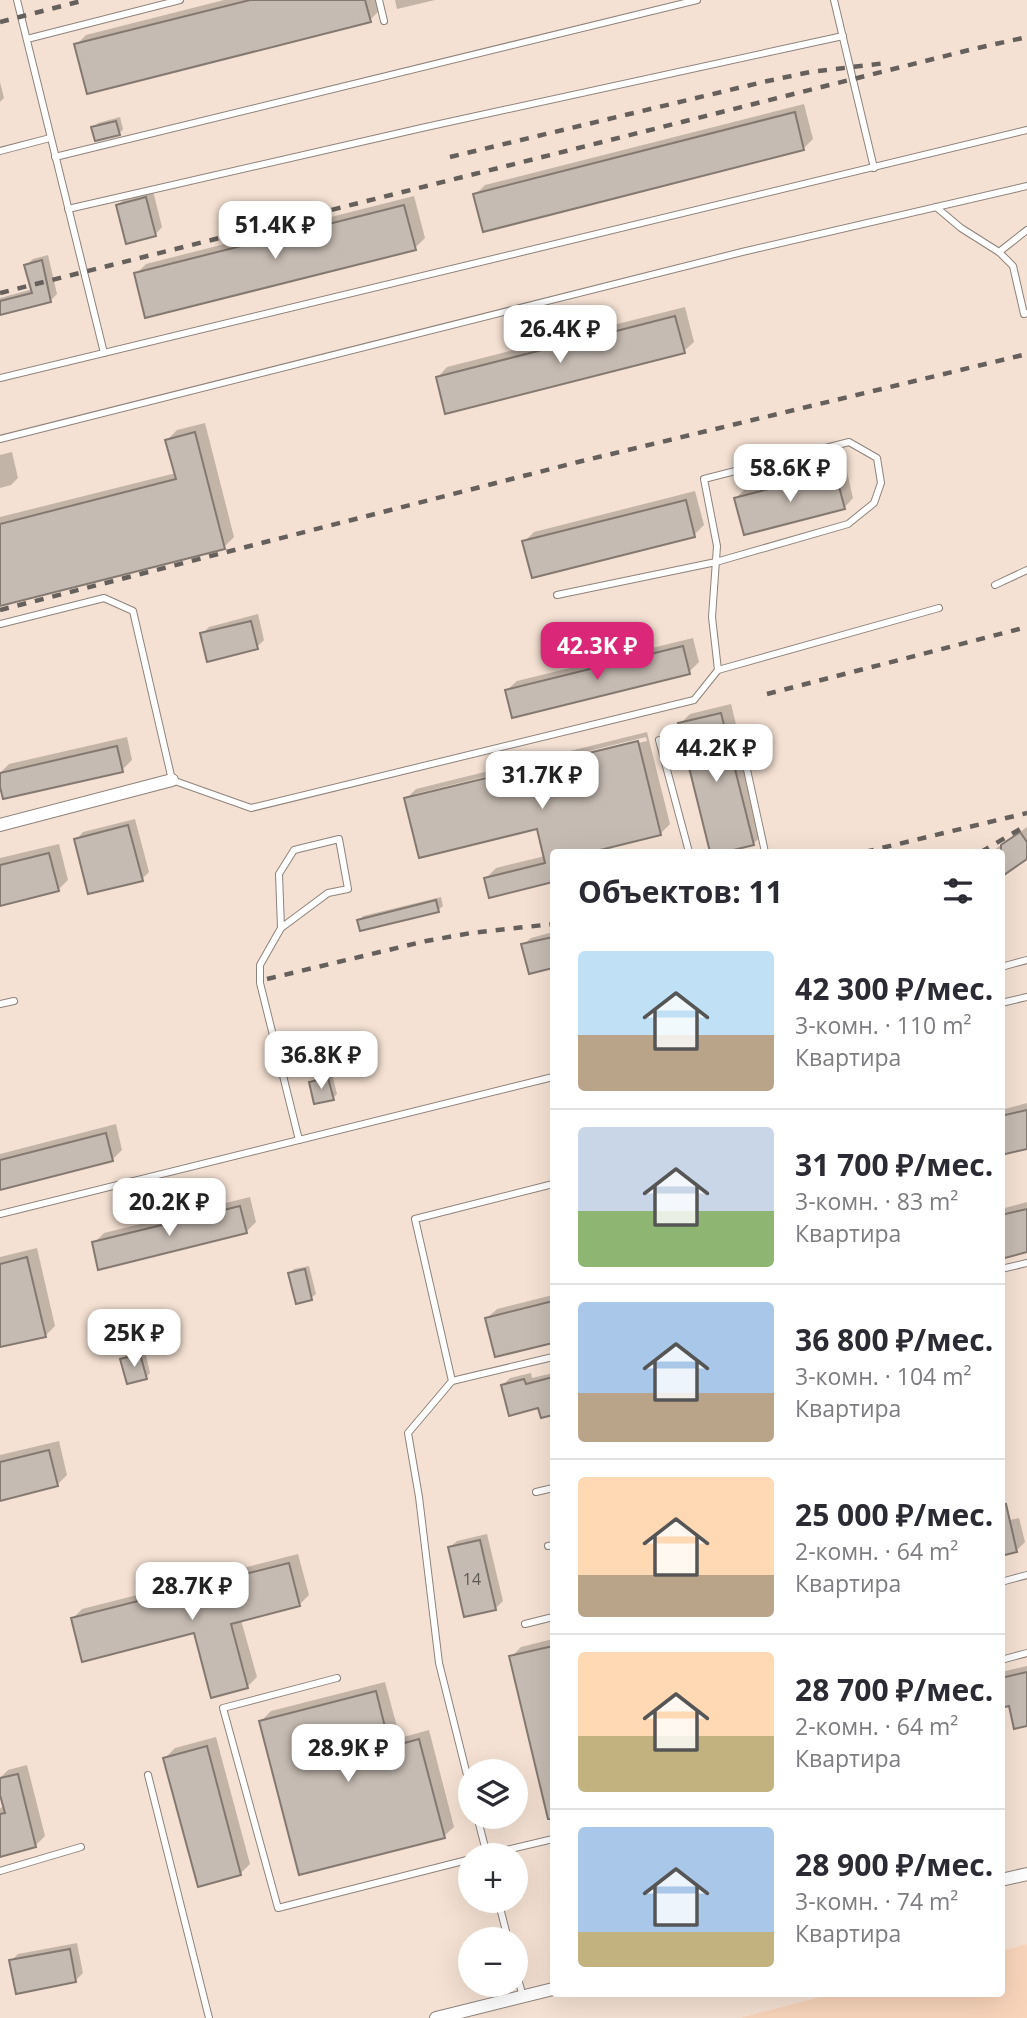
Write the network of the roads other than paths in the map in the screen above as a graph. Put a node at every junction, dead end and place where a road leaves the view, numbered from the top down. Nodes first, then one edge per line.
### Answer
1 (17, 0) edge
2 (180, 0) edge
3 (379, 0) edge
4 (697, 0) edge
5 (834, 0) edge
6 (384, 21) dead end
7 (843, 36) junction
8 (27, 40) junction
9 (1027, 130) edge
10 (50, 138) junction
11 (0, 151) edge
12 (55, 157) junction
13 (874, 168) junction
14 (1027, 186) edge
15 (936, 207) junction
16 (68, 209) junction
17 (1027, 230) edge
18 (999, 251) junction
19 (1027, 313) edge
20 (104, 353) junction
21 (0, 378) edge
22 (0, 439) edge
23 (716, 562) junction
24 (1027, 570) edge
25 (995, 585) dead end
26 (557, 595) dead end
27 (939, 608) dead end
28 (0, 624) edge
29 (718, 670) junction
30 (739, 733) dead end
31 (659, 740) dead end
32 (172, 780) junction
33 (0, 825) edge
34 (688, 849) edge
35 (764, 849) edge
36 (281, 928) junction
37 (1027, 960) edge
38 (1005, 966) edge
39 (1027, 997) edge
40 (15, 1001) dead end
41 (1005, 1002) edge
42 (0, 1004) edge
43 (550, 1078) edge
44 (299, 1140) junction
45 (550, 1185) edge
46 (0, 1214) edge
47 (1027, 1263) edge
48 (1005, 1268) edge
49 (550, 1358) edge
50 (453, 1381) junction
51 (550, 1489) edge
52 (536, 1492) dead end
53 (1027, 1576) edge
54 (1005, 1581) edge
55 (550, 1618) edge
56 (525, 1624) dead end
57 (1027, 1653) edge
58 (1005, 1659) edge
59 (337, 1678) dead end
60 (463, 1759) edge
61 (148, 1775) dead end
62 (550, 1840) edge
63 (528, 1845) edge
64 (81, 1847) dead end
65 (458, 1862) edge
66 (0, 1871) edge
67 (1027, 1874) edge
68 (1005, 1879) edge
69 (550, 1990) edge
70 (528, 1996) edge
71 (523, 1997) edge
72 (209, 2018) edge
73 (436, 2018) edge

1 - 8 lane
2 - 8 lane
3 - 6 lane
4 - 12 lane
5 - 7 lane
7 - 13 lane
7 - 16 lane
8 - 10 lane
9 - 13 lane
10 - 11 lane
10 - 12 lane
12 - 16 lane
13 - 20 lane
14 - 15 lane
15 - 18 lane
15 - 22 lane
16 - 20 lane
17 - 18 lane
18 - 19 lane
20 - 21 lane
23 - 23 lane
23 - 26 lane
23 - 29 lane
24 - 25 lane
27 - 29 lane
28 - 32 lane
29 - 32 lane
30 - 35 lane
31 - 34 lane
32 - 33 street
36 - 36 lane
36 - 44 lane
37 - 38 lane
39 - 41 lane
40 - 42 lane
43 - 44 lane
44 - 46 lane
45 - 50 lane
47 - 48 lane
49 - 50 lane
50 - 60 lane
51 - 52 lane
53 - 54 lane
55 - 56 lane
57 - 58 lane
59 - 65 lane
61 - 72 lane
62 - 63 lane
64 - 66 lane
67 - 68 street
69 - 70 street
71 - 73 street

